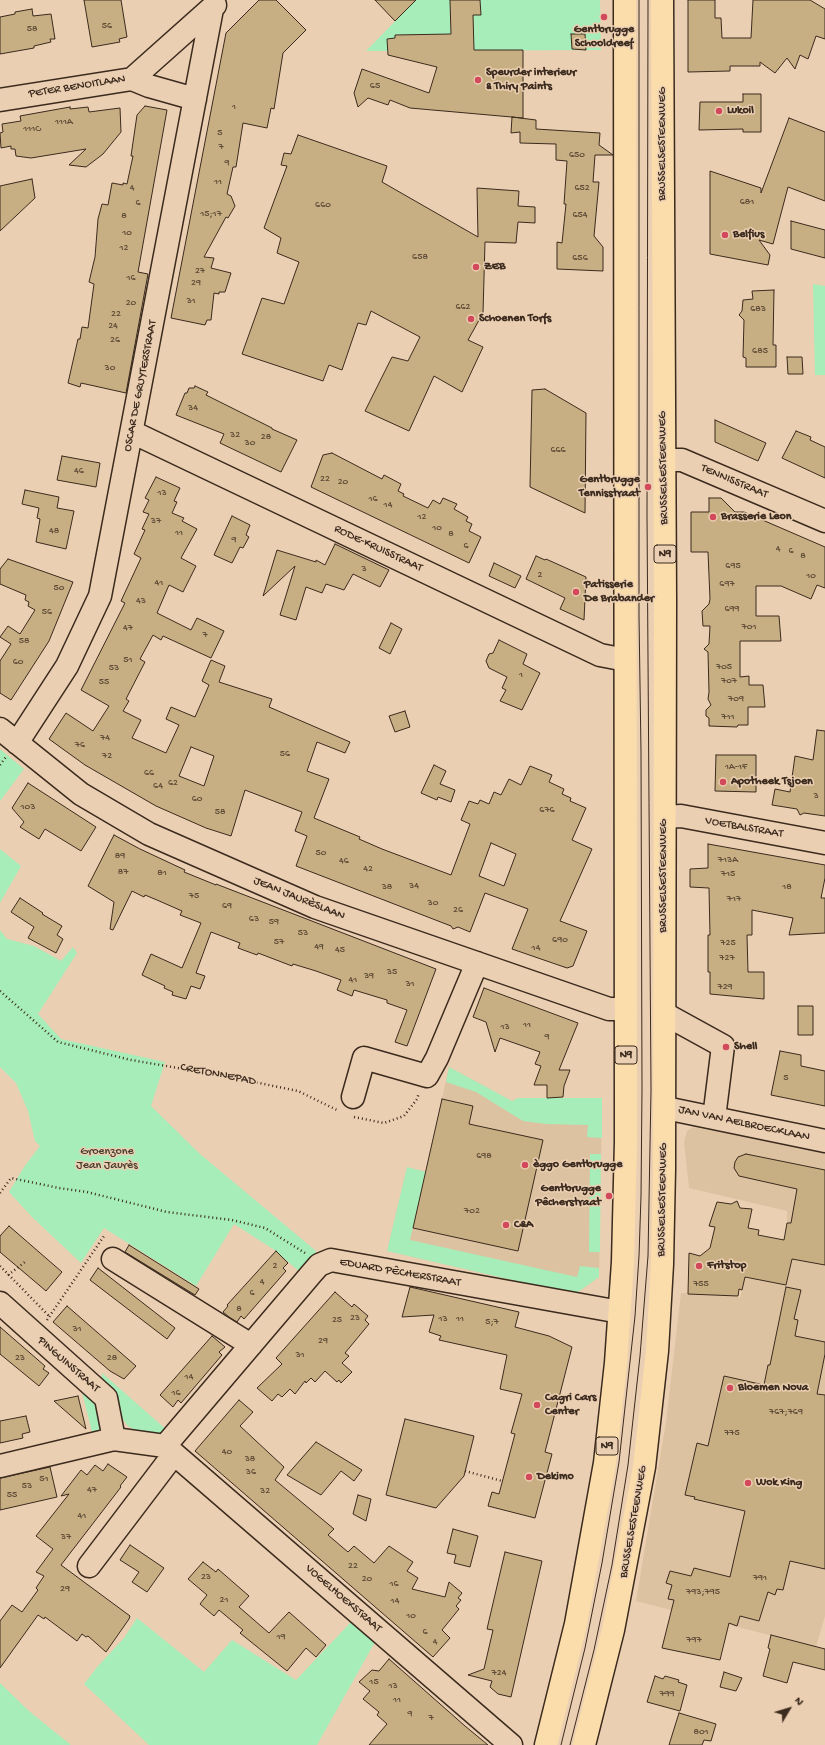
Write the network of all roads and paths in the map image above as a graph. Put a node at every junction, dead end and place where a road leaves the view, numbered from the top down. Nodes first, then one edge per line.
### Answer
1 (625, 0) edge
2 (643, 0) edge
3 (662, 0) edge
4 (216, 4) edge
5 (132, 79) junction
6 (195, 99) junction
7 (0, 100) edge
8 (132, 432) junction
9 (664, 460) junction
10 (825, 521) edge
11 (626, 660) junction
12 (0, 729) edge
13 (17, 743) junction
14 (664, 817) junction
15 (825, 842) edge
16 (477, 963) junction
17 (0, 991) edge
18 (626, 1009) junction
19 (663, 1014) junction
20 (426, 1076) junction
21 (645, 1104) junction
22 (350, 1109) junction
23 (714, 1118) junction
24 (825, 1141) edge
25 (0, 1193) edge
26 (104, 1236) dead end
27 (113, 1259) dead end
28 (25, 1262) dead end
29 (319, 1265) junction
30 (0, 1266) edge
31 (8, 1275) junction
32 (0, 1303) edge
33 (620, 1312) junction
34 (49, 1316) junction
35 (37, 1338) junction
36 (251, 1345) junction
37 (114, 1439) junction
38 (170, 1450) junction
39 (0, 1466) edge
40 (466, 1471) dead end
41 (502, 1481) dead end
42 (89, 1566) dead end
43 (511, 1745) edge
44 (546, 1745) edge
45 (566, 1745) edge
46 (584, 1745) edge

1 - 11 main road, BRUSSELSESTEENWEG / N9
2 - 21 street
3 - 9 main road, BRUSSELSESTEENWEG / N9
4 - 5 street, PETER BENOITLAAN
4 - 6 street, OSCAR DE GRUYTERSTRAAT
5 - 6 street
5 - 7 street, PETER BENOITLAAN
6 - 8 street, OSCAR DE GRUYTERSTRAAT
8 - 11 street, RODE-KRUISSTRAAT
8 - 13 street, OSCAR DE GRUYTERSTRAAT
9 - 10 street, TENNISSTRAAT
9 - 14 main road, BRUSSELSESTEENWEG / N9
11 - 18 main road, BRUSSELSESTEENWEG / N9
12 - 13 street, JEAN JAURÈSLAAN
13 - 16 street, JEAN JAURÈSLAAN
14 - 15 street, VOETBALSTRAAT
14 - 19 main road, BRUSSELSESTEENWEG / N9
16 - 18 street, JEAN JAURÈSLAAN
16 - 20 street
17 - 22 path, CRETONNEPAD
18 - 21 main road, BRUSSELSESTEENWEG / N9
19 - 21 main road, BRUSSELSESTEENWEG / N9
19 - 23 street
20 - 22 path, CRETONNEPAD
20 - 22 street
21 - 23 street, JAN VAN AELBROECKLAAN
21 - 33 main road, BRUSSELSESTEENWEG / N9
21 - 45 street
21 - 46 main road, BRUSSELSESTEENWEG / N9
23 - 24 street, JAN VAN AELBROECKLAAN
25 - 29 path
26 - 34 path
27 - 36 street
28 - 31 path
29 - 33 street, EDUARD PÊCHERSTRAAT
29 - 36 street
30 - 31 path
31 - 34 path
32 - 35 street, PINGUINSTRAAT
33 - 44 main road, BRUSSELSESTEENWEG / N9
34 - 35 path
35 - 37 street, PINGUINSTRAAT
36 - 38 street
37 - 38 street
37 - 39 street
38 - 42 street
38 - 43 street, VOGELHOEKSTRAAT
40 - 41 path

